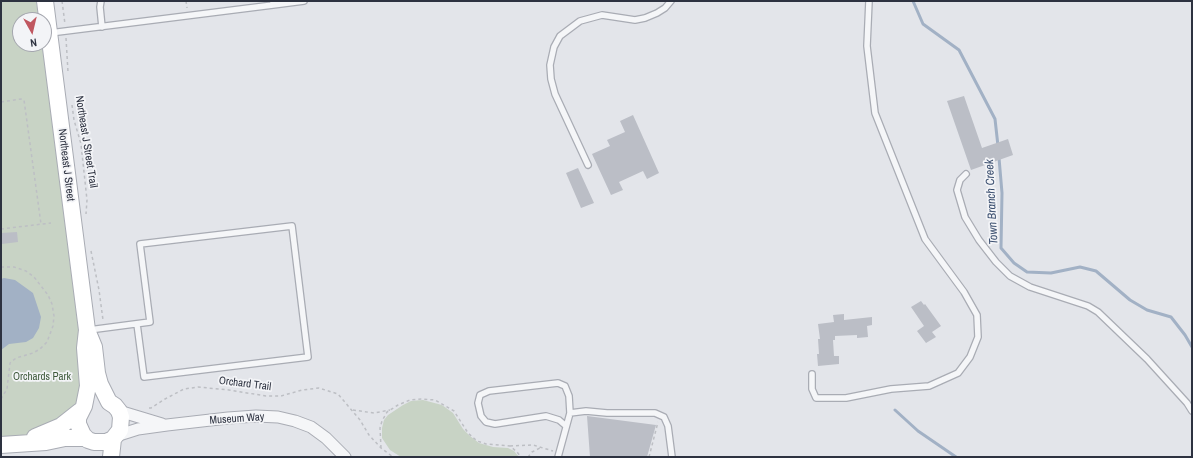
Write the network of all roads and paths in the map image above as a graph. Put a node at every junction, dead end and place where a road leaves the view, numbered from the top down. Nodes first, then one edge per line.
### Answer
1 (45, 1) edge
2 (62, 1) edge
3 (101, 1) edge
4 (671, 1) edge
5 (869, 1) edge
6 (304, 2) edge
7 (273, 3) edge
8 (46, 12) edge
9 (102, 27) junction
10 (66, 31) junction
11 (52, 33) edge
12 (51, 52) edge
13 (68, 77) dead end
14 (71, 99) dead end
15 (1, 102) edge
16 (588, 165) dead end
17 (966, 174) dead end
18 (86, 215) dead end
19 (51, 223) dead end
20 (41, 224) junction
21 (1, 229) edge
22 (91, 251) dead end
23 (1, 266) edge
24 (137, 324) junction
25 (104, 328) junction
26 (87, 330) junction
27 (812, 374) dead end
28 (1, 399) edge
29 (114, 406) junction
30 (146, 408) dead end
31 (82, 409) junction
32 (392, 409) junction
33 (352, 410) junction
34 (1192, 412) edge
35 (570, 413) junction
36 (659, 415) junction
37 (167, 425) junction
38 (566, 426) junction
39 (114, 437) junction
40 (23, 442) junction
41 (1, 445) edge
42 (93, 446) edge
43 (510, 446) junction
44 (542, 447) junction
45 (381, 448) junction
46 (559, 455) edge
47 (111, 457) edge
48 (345, 457) edge
49 (393, 457) edge
50 (521, 457) edge
51 (528, 457) edge
52 (649, 457) edge
53 (672, 457) edge

1 - 8 street, Northeast J Street
2 - 10 path
3 - 9 lane
4 - 16 lane
5 - 27 lane
6 - 7 lane
7 - 9 lane
9 - 10 lane
10 - 11 lane
10 - 13 path
12 - 26 street, Northeast J Street
14 - 18 path, Northeast J Street Trail
15 - 20 path
17 - 34 lane
19 - 20 path
20 - 21 path
22 - 25 path
23 - 28 path
24 - 24 lane
24 - 25 lane
25 - 26 lane
26 - 29 street, Northeast J Street
26 - 31 street, Northeast J Street
29 - 31 street
29 - 37 street, Museum Way
29 - 39 street, Northeast J Street
30 - 33 path, Orchard Trail
31 - 40 street
31 - 42 street, Northeast J Street
32 - 33 path
32 - 43 path
32 - 45 path
33 - 45 path, Orchard Trail
35 - 36 lane
35 - 38 lane
35 - 38 lane
36 - 52 path
36 - 53 lane
37 - 39 street
37 - 48 street, Museum Way
38 - 46 lane
39 - 42 street
39 - 47 street, Northeast J Street
40 - 41 street
40 - 42 street
43 - 44 path
43 - 50 path
44 - 46 path
44 - 51 path
45 - 49 path, Orchard Trail

